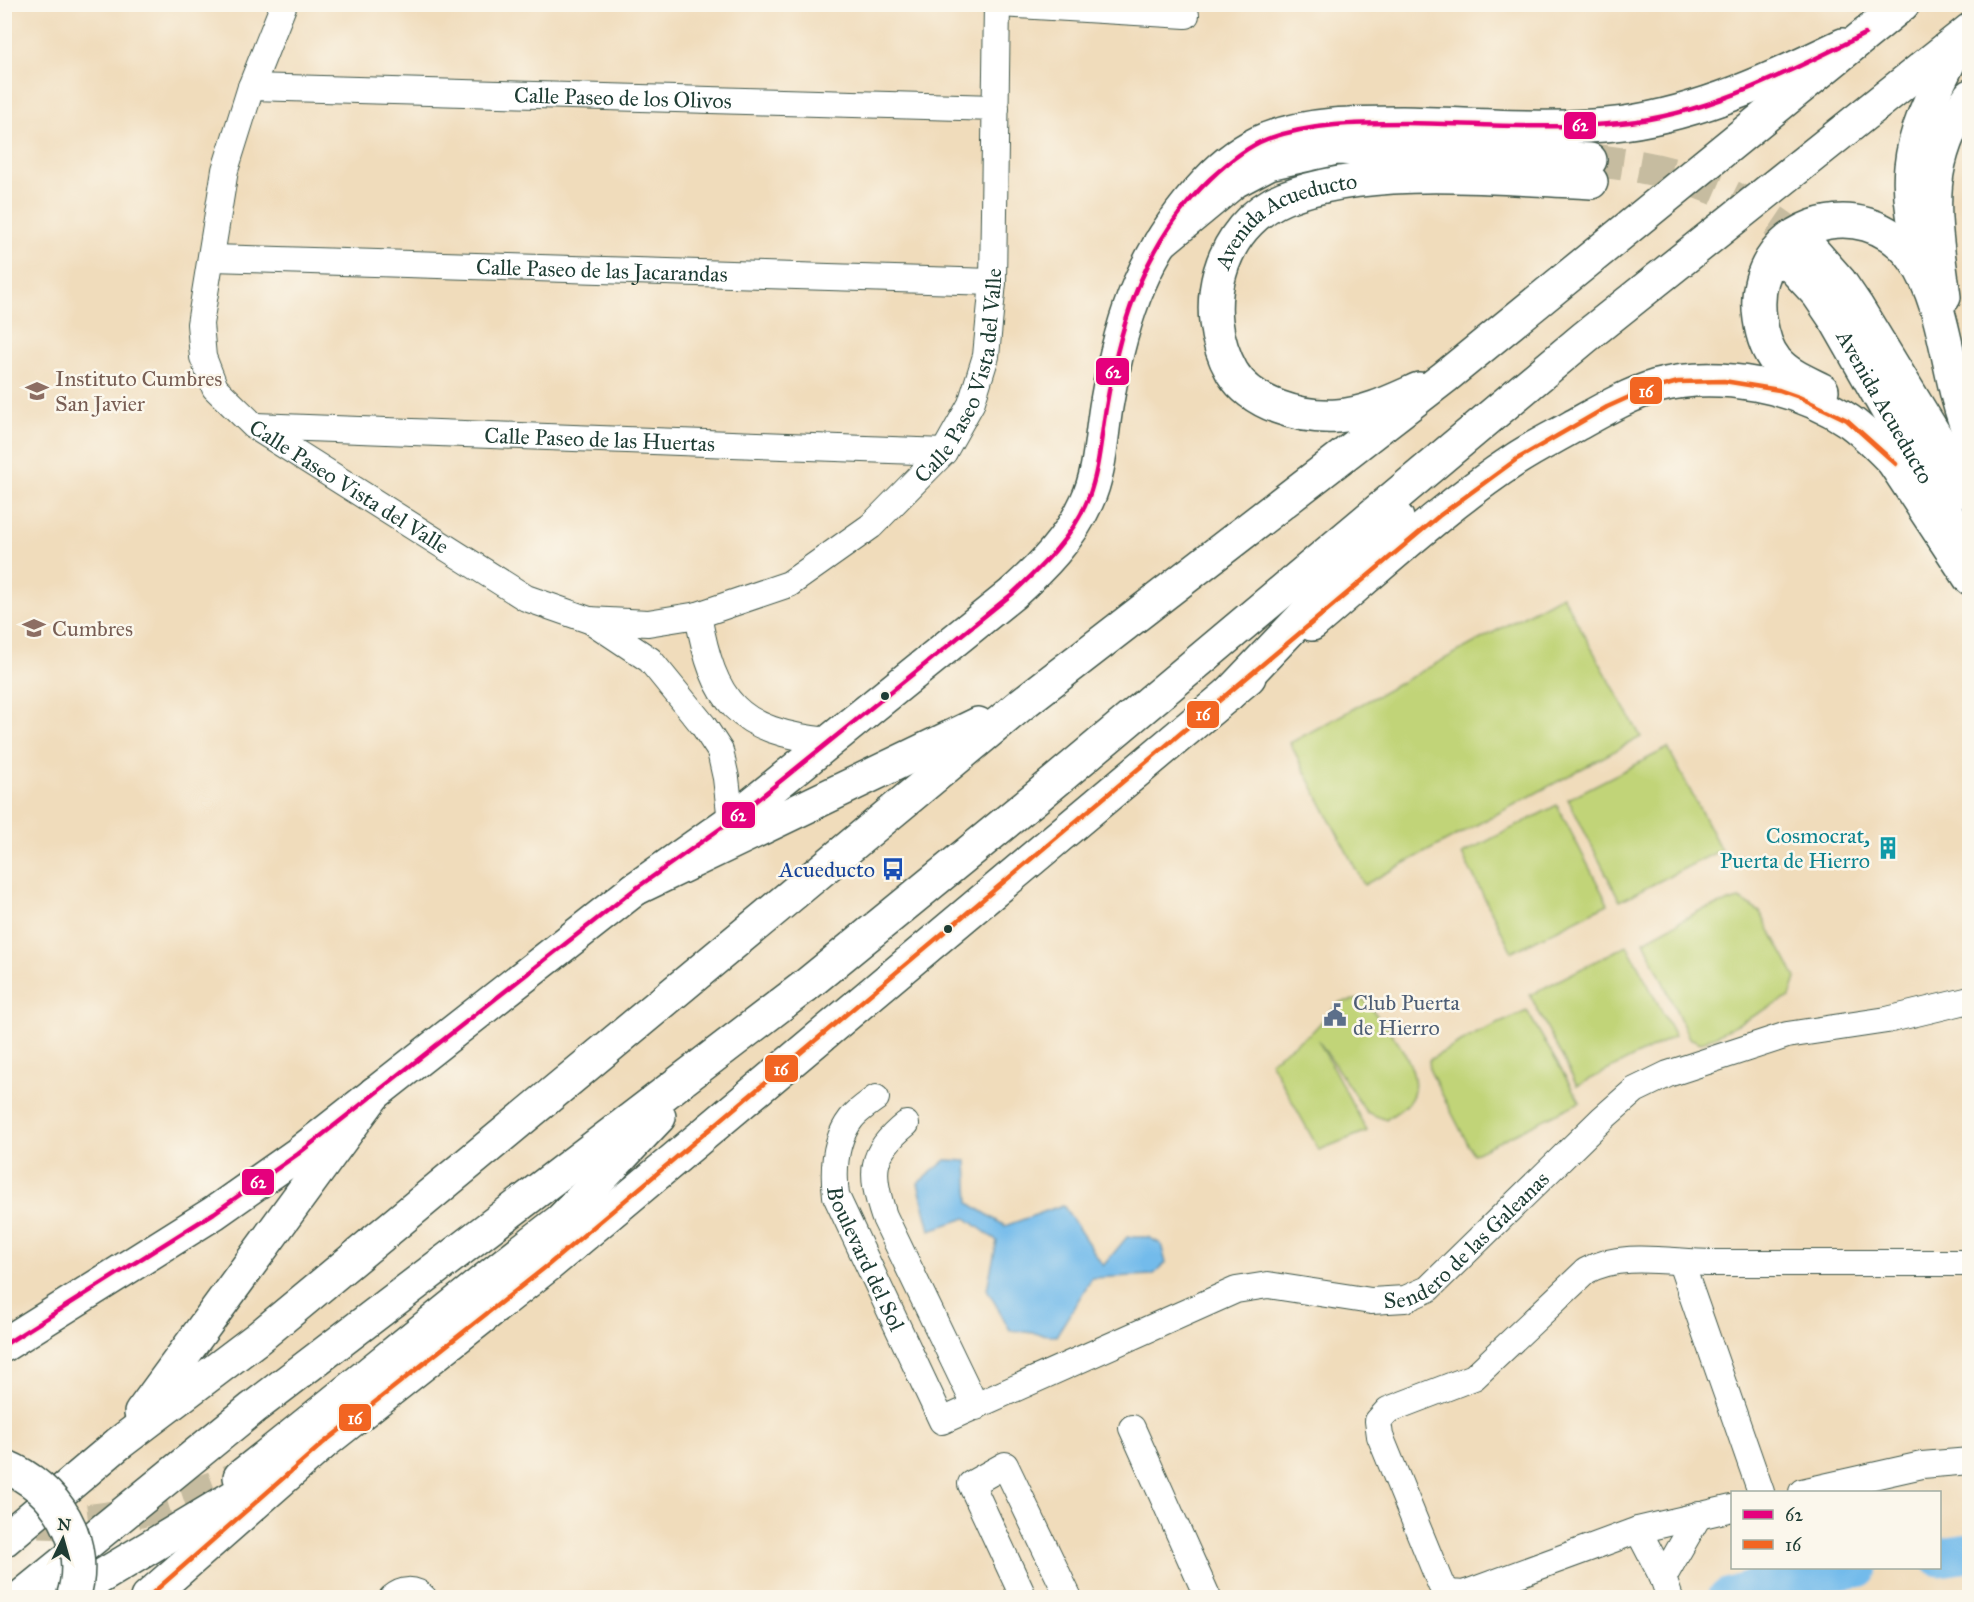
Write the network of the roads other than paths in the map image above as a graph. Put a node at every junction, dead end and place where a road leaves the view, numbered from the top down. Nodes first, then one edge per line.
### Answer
1 (284, 4) edge
2 (998, 4) edge
3 (1903, 4) edge
4 (1186, 15) dead end
5 (1965, 33) edge
6 (1865, 34) junction
7 (250, 87) junction
8 (1970, 96) edge
9 (996, 108) junction
10 (1160, 243) junction
11 (212, 258) junction
12 (993, 282) junction
13 (1928, 282) junction
14 (1445, 377) junction
15 (1955, 388) junction
16 (1487, 420) junction
17 (254, 426) junction
18 (1970, 434) edge
19 (944, 452) junction
20 (1896, 464) junction
21 (1970, 493) edge
22 (1970, 555) edge
23 (1970, 578) edge
24 (698, 615) junction
25 (589, 620) junction
26 (648, 623) junction
27 (650, 660) junction
28 (1228, 695) junction
29 (728, 701) junction
30 (1023, 703) junction
31 (703, 725) junction
32 (828, 741) junction
33 (731, 821) junction
34 (635, 889) junction
35 (886, 982) junction
36 (804, 987) junction
37 (1970, 1000) edge
38 (375, 1093) junction
39 (876, 1098) dead end
40 (906, 1124) dead end
41 (563, 1218) junction
42 (1681, 1263) junction
43 (1970, 1263) edge
44 (4, 1345) edge
45 (976, 1407) junction
46 (942, 1421) joint
47 (1132, 1428) dead end
48 (118, 1444) junction
49 (322, 1444) junction
50 (1970, 1461) edge
51 (4, 1466) edge
52 (240, 1477) tunnel mouth
53 (1761, 1491) edge
54 (1806, 1491) edge
55 (1731, 1508) edge
56 (1699, 1515) junction
57 (6, 1526) edge
58 (1638, 1530) junction
59 (1065, 1589) edge
60 (1667, 1591) edge
61 (395, 1595) edge
62 (20, 1598) edge
63 (65, 1598) edge
64 (74, 1598) edge
65 (147, 1598) edge
66 (424, 1598) edge
67 (1024, 1598) edge
68 (1208, 1598) edge

1 - 7 street, Calle Paseo Vista del Valle
2 - 4 street
2 - 9 street, Calle Paseo Vista del Valle
3 - 6 main road
5 - 13 main road
5 - 16 main road
6 - 10 main road
6 - 14 main road
7 - 9 street, Calle Paseo de los Olivos
7 - 11 street, Calle Paseo Vista del Valle
8 - 15 main road
9 - 12 street, Calle Paseo Vista del Valle
10 - 14 main road, Avenida Acueducto
10 - 32 main road
11 - 12 street, Calle Paseo de las Jacarandas
11 - 17 street, Calle Paseo Vista del Valle
12 - 19 street, Calle Paseo Vista del Valle
13 - 15 main road
13 - 20 main road
14 - 30 main road
15 - 18 main road
16 - 28 main road
16 - 36 main road
17 - 19 street, Calle Paseo de las Huertas
17 - 25 street, Calle Paseo Vista del Valle
19 - 24 street, Calle Paseo Vista del Valle
20 - 23 main road
20 - 28 main road
21 - 22 main road, Avenida Acueducto
24 - 26 street, Calle Paseo Vista del Valle
24 - 29 street
25 - 26 street, Calle Paseo Vista del Valle
25 - 27 street, Calle Paseo Vista del Valle
26 - 27 street
27 - 31 street, Calle Paseo Vista del Valle
28 - 35 main road
29 - 31 street
29 - 32 street
30 - 34 main road
30 - 48 main road
31 - 33 street, Calle Paseo Vista del Valle
32 - 33 main road
33 - 34 main road
34 - 38 main road
35 - 41 main road
35 - 49 main road
36 - 41 main road
36 - 62 main road
37 - 45 street, Sendero de las Galeanas
38 - 44 main road
38 - 48 main road
39 - 46 street, Boulevard del Sol
40 - 45 street, Boulevard del Sol
41 - 52 main road
42 - 43 street
42 - 53 street
42 - 58 street
45 - 46 street, Sendero de las Galeanas
47 - 68 street
48 - 57 main road
49 - 63 main road
49 - 65 main road
50 - 54 street
51 - 64 main road, bridge
55 - 56 street
56 - 58 street
56 - 60 street
58 - 60 street
59 - 67 street
59 - 67 street
61 - 66 street

